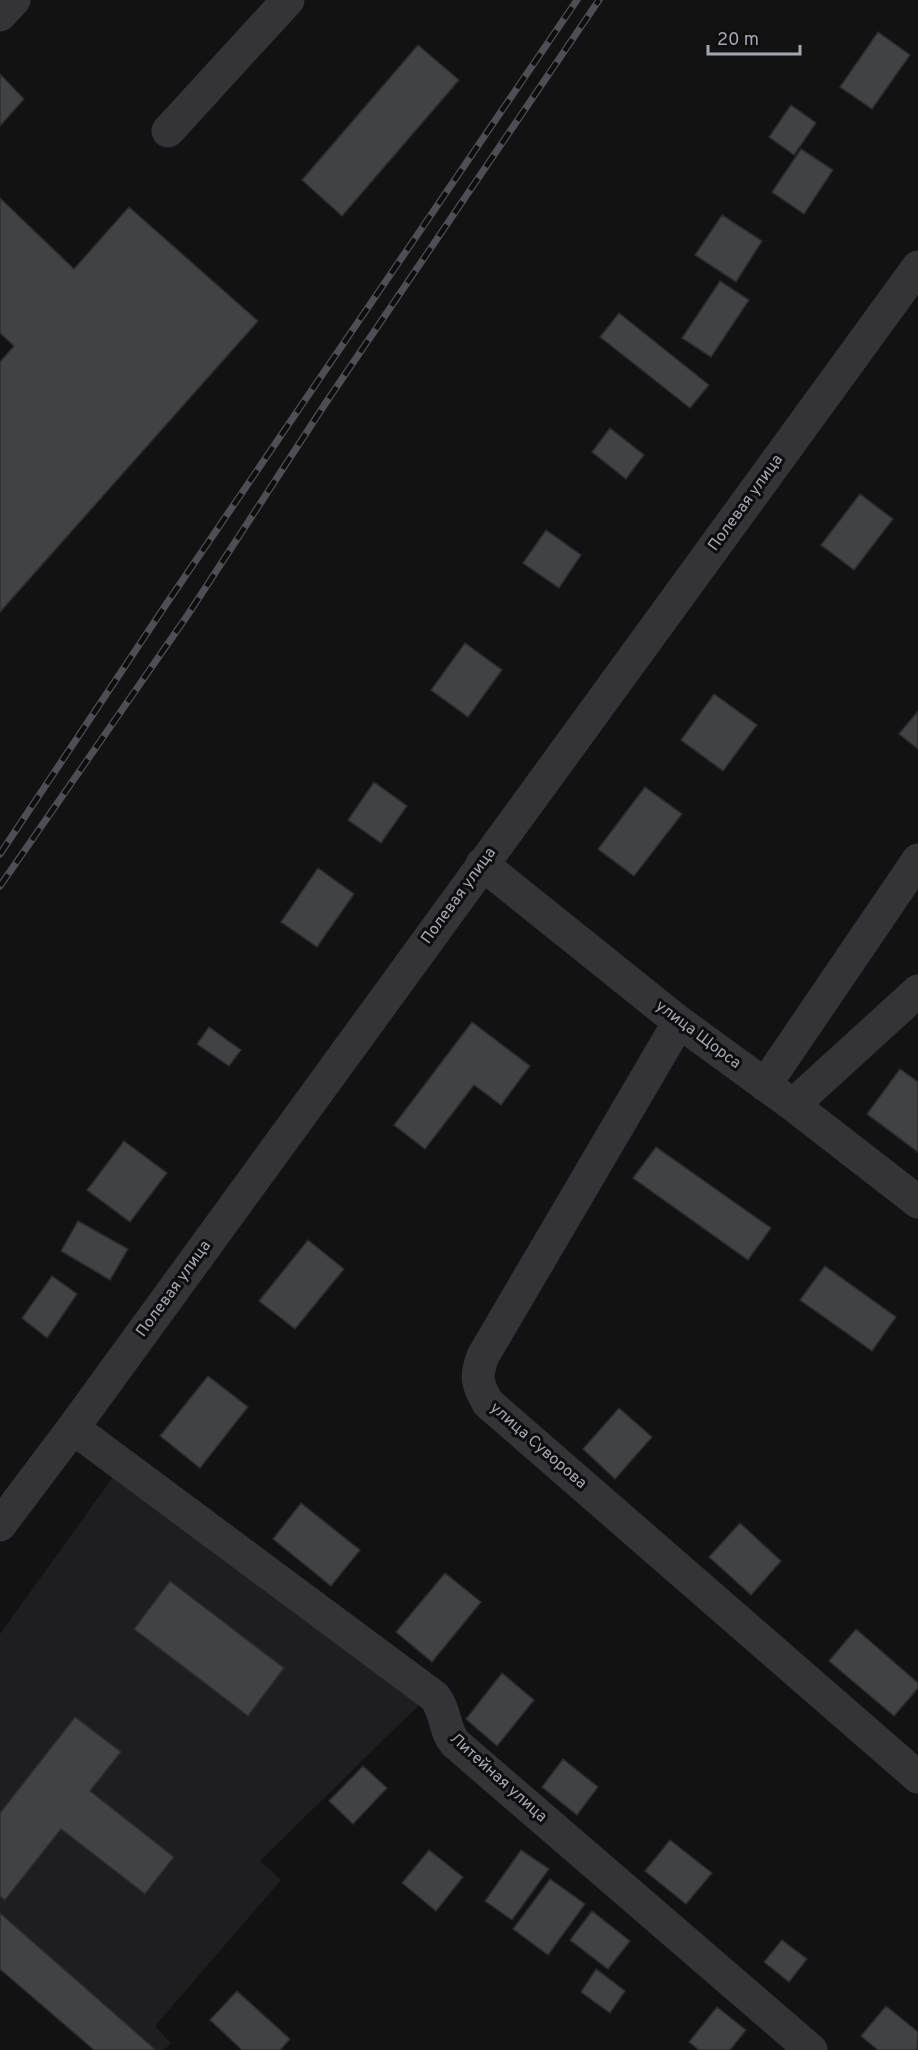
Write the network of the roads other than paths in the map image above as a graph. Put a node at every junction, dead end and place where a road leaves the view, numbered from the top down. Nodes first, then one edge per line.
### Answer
1 (14, 0) edge
2 (288, 0) edge
3 (0, 15) edge
4 (168, 131) dead end
5 (918, 267) edge
6 (918, 860) edge
7 (482, 864) junction
8 (918, 991) edge
9 (679, 1022) junction
10 (765, 1084) junction
11 (793, 1105) junction
12 (918, 1203) edge
13 (73, 1428) junction
14 (0, 1525) edge
15 (918, 1777) edge
16 (811, 2050) edge

1 - 3 street
2 - 4 street
5 - 7 street, Полевая улица
6 - 10 street
7 - 9 street, улица Щорса
7 - 13 street, Полевая улица
8 - 11 street
9 - 10 street, улица Щорса
9 - 15 street, улица Суворова
10 - 11 street, улица Щорса
11 - 12 street, улица Щорса
13 - 14 street, Полевая улица
13 - 16 street, Литейная улица

